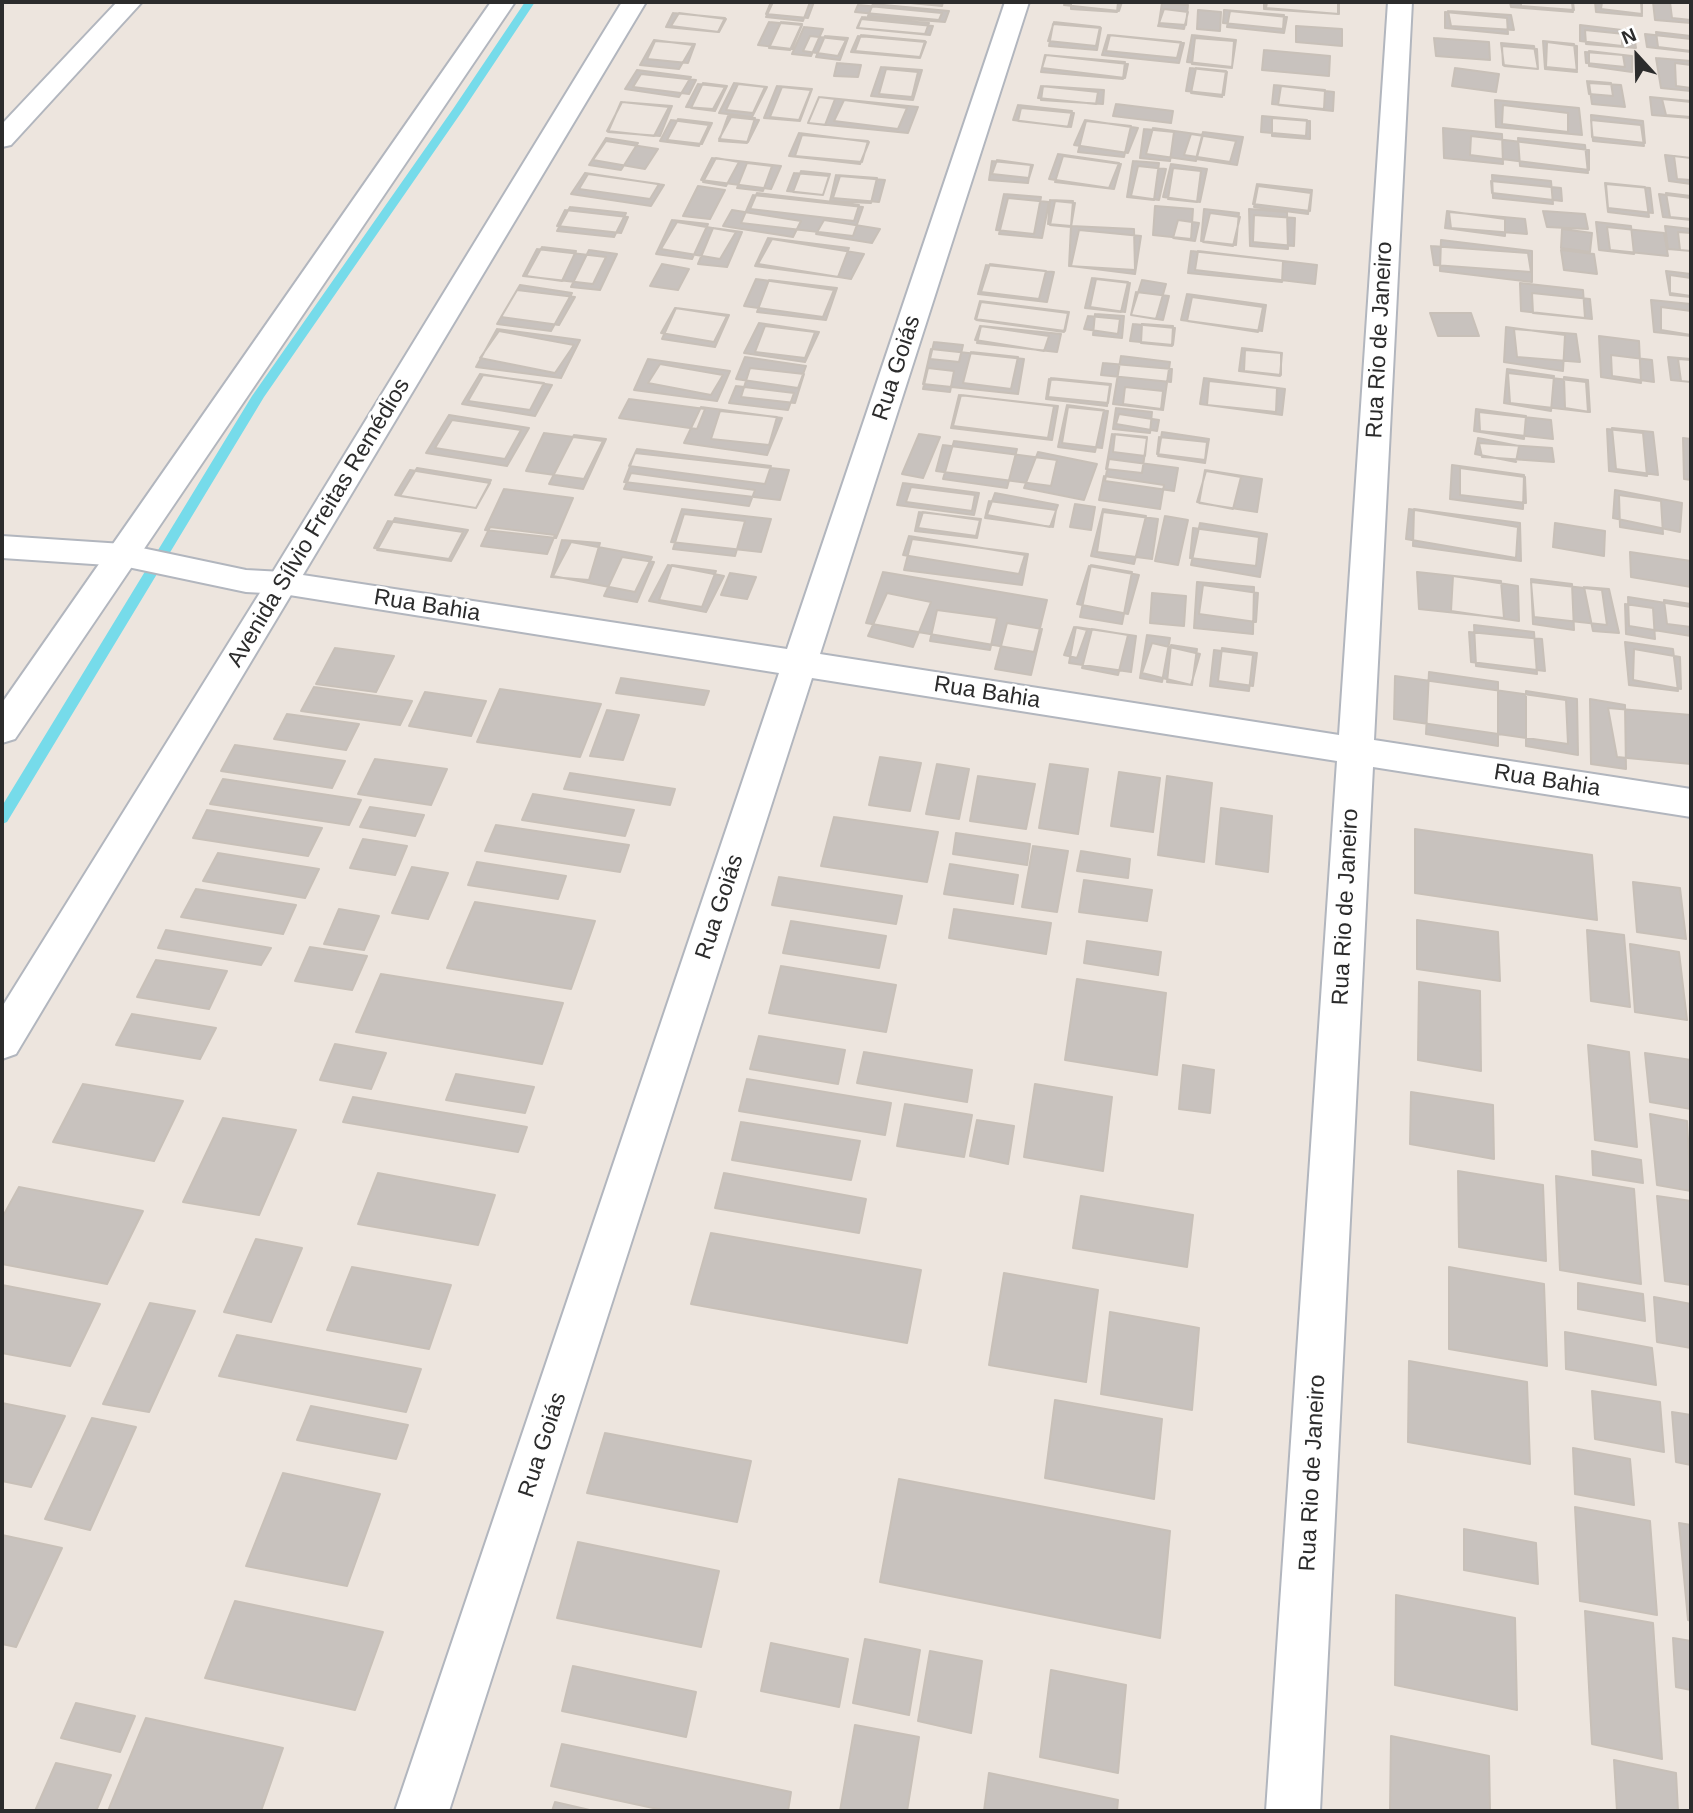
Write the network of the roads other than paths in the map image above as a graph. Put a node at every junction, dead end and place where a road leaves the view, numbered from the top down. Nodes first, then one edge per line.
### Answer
1 (130, 2) edge
2 (503, 2) edge
3 (634, 2) edge
4 (1017, 2) edge
5 (1400, 2) edge
6 (2, 139) edge
7 (2, 547) edge
8 (136, 558) junction
9 (283, 583) junction
10 (799, 664) junction
11 (2, 730) edge
12 (1356, 751) junction
13 (1691, 803) edge
14 (2, 1042) edge
15 (422, 1811) edge
16 (1293, 1811) edge

1 - 6 street
2 - 8 street
3 - 9 street, Avenida Sílvio Freitas Remédios
4 - 10 street, Rua Goiás
5 - 12 street, Rua Rio de Janeiro
7 - 8 street, Rua Bahia
8 - 9 street, Rua Bahia
8 - 11 street
9 - 10 street, Rua Bahia
9 - 14 street, Avenida Sílvio Freitas Remédios
10 - 12 street, Rua Bahia
10 - 15 street, Rua Goiás
12 - 13 street, Rua Bahia
12 - 16 street, Rua Rio de Janeiro

